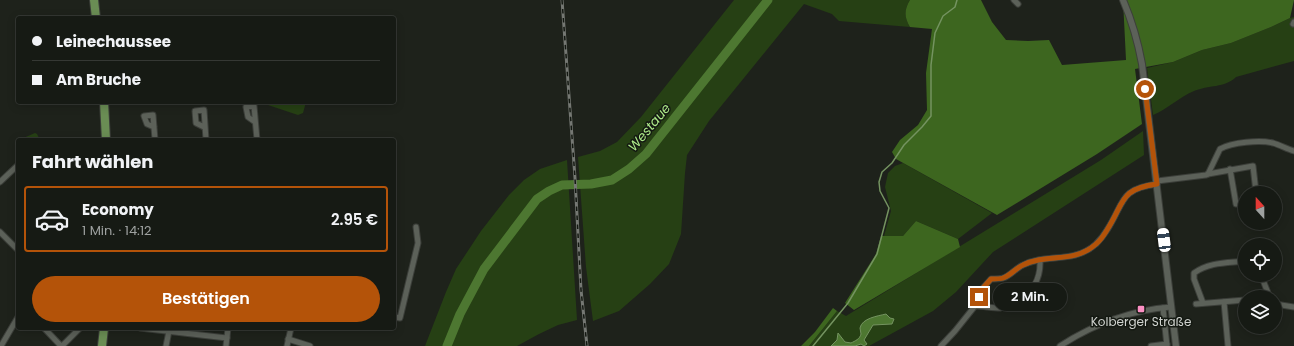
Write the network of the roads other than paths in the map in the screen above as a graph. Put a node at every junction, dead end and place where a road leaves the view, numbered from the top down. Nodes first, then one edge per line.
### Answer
1 (94, 0) edge
2 (1123, 0) edge
3 (96, 16) edge
4 (104, 104) edge
5 (255, 122) dead end
6 (154, 127) dead end
7 (204, 127) dead end
8 (106, 138) edge
9 (155, 138) edge
10 (206, 138) edge
11 (257, 138) edge
12 (1294, 151) edge
13 (16, 167) edge
14 (1230, 169) junction
15 (1208, 174) junction
16 (0, 182) edge
17 (1157, 183) junction
18 (1255, 186) edge
19 (1238, 204) edge
20 (416, 227) dead end
21 (0, 232) edge
22 (16, 248) edge
23 (1040, 260) junction
24 (1238, 262) edge
25 (1238, 301) edge
26 (1224, 302) junction
27 (1203, 303) junction
28 (1196, 304) dead end
29 (1282, 305) edge
30 (976, 306) junction
31 (1171, 307) junction
32 (1294, 307) edge
33 (1162, 308) junction
34 (397, 318) edge
35 (16, 320) edge
36 (46, 330) edge
37 (78, 330) edge
38 (104, 330) edge
39 (159, 330) edge
40 (228, 330) edge
41 (290, 330) edge
42 (169, 331) junction
43 (227, 338) junction
44 (288, 340) junction
45 (1167, 345) edge
46 (1, 346) edge
47 (61, 346) edge
48 (102, 346) edge
49 (166, 346) edge
50 (226, 346) edge
51 (287, 346) edge
52 (310, 346) edge
53 (941, 346) edge
54 (1060, 346) edge
55 (1151, 346) edge
56 (1176, 346) edge
57 (1228, 346) edge

1 - 3 main road
2 - 17 street
4 - 8 main road
5 - 11 street
6 - 9 street
7 - 10 street
12 - 15 street
13 - 16 street
14 - 15 street
14 - 18 street
14 - 19 street
15 - 17 street
17 - 23 street
17 - 31 street
20 - 34 street
21 - 22 street
23 - 30 street
23 - 30 street
24 - 27 street
25 - 26 street
26 - 27 street
26 - 57 street
27 - 28 street
29 - 32 street
30 - 53 street
31 - 33 street
31 - 56 street
33 - 45 street
33 - 54 street
35 - 46 street
36 - 47 street
37 - 47 street
38 - 48 main road
39 - 42 street
40 - 43 street
41 - 44 street
42 - 43 street
42 - 49 street
43 - 50 street
44 - 51 street
44 - 52 street
45 - 55 street

